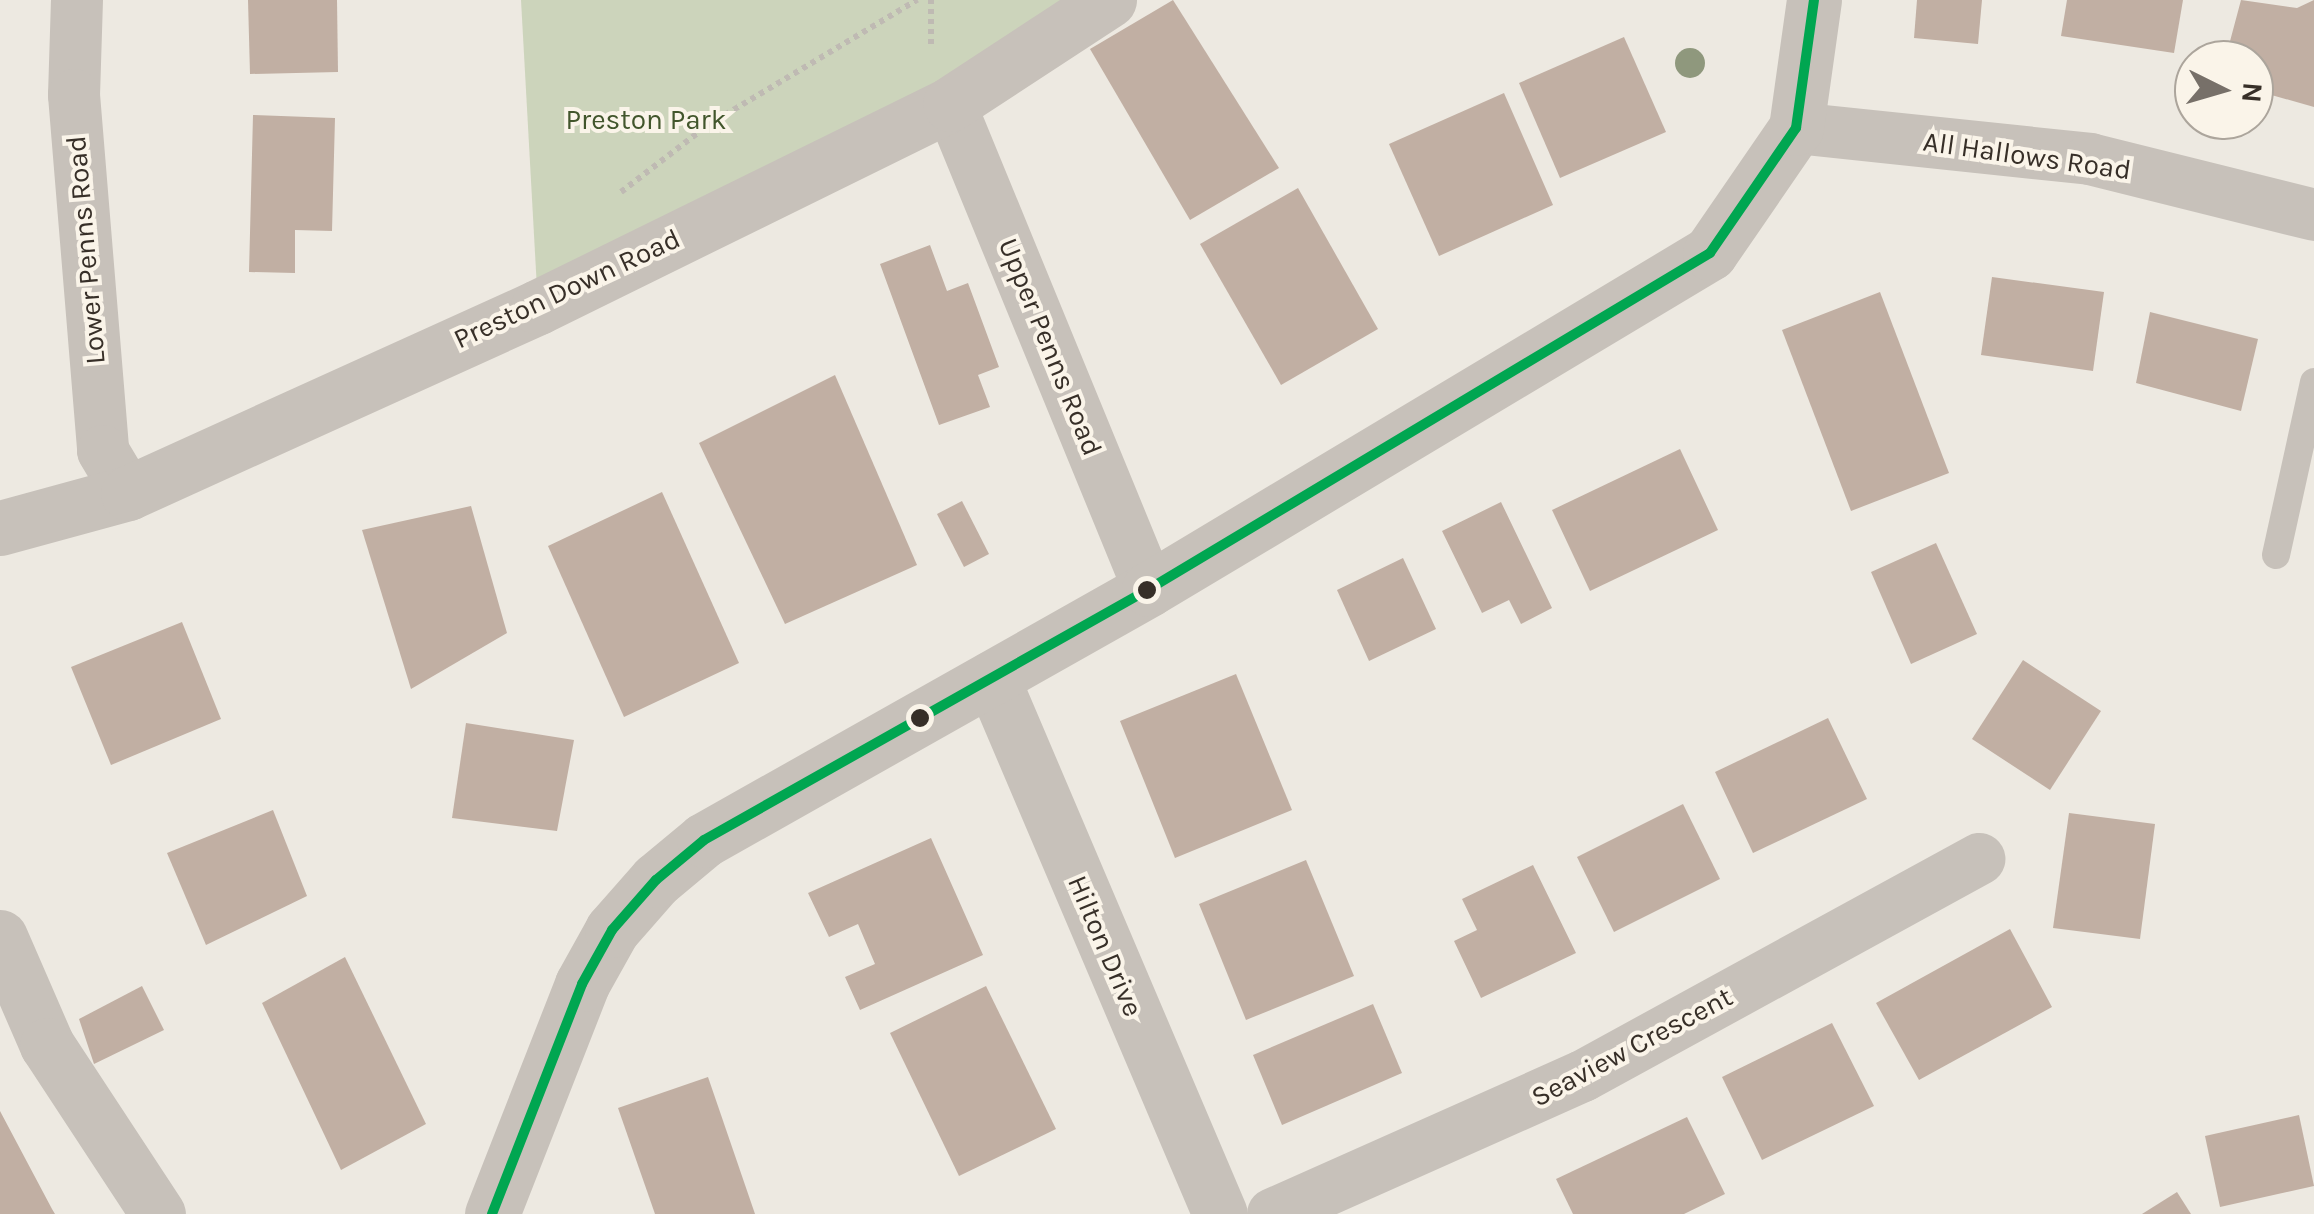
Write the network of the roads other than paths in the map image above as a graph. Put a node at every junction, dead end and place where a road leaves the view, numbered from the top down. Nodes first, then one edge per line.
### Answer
1 (77, 0) edge
2 (1110, 0) edge
3 (1814, 0) edge
4 (950, 104) junction
5 (1796, 128) junction
6 (2314, 215) edge
7 (2314, 382) edge
8 (128, 493) junction
9 (0, 528) edge
10 (2276, 555) dead end
11 (1149, 589) junction
12 (992, 678) junction
13 (1980, 859) dead end
14 (0, 937) edge
15 (158, 1214) edge
16 (492, 1214) edge
17 (1220, 1214) edge
18 (1273, 1214) edge

1 - 8 street, Lower Penns Road
2 - 4 street, Preston Down Road
3 - 5 street
4 - 8 street, Preston Down Road
4 - 11 street, Upper Penns Road
5 - 6 street, All Hallows Road
5 - 11 street
7 - 10 lane
8 - 9 street, Preston Down Road
11 - 12 street
12 - 16 street
12 - 17 street, Hilton Drive
13 - 18 street, Seaview Crescent
14 - 15 street

